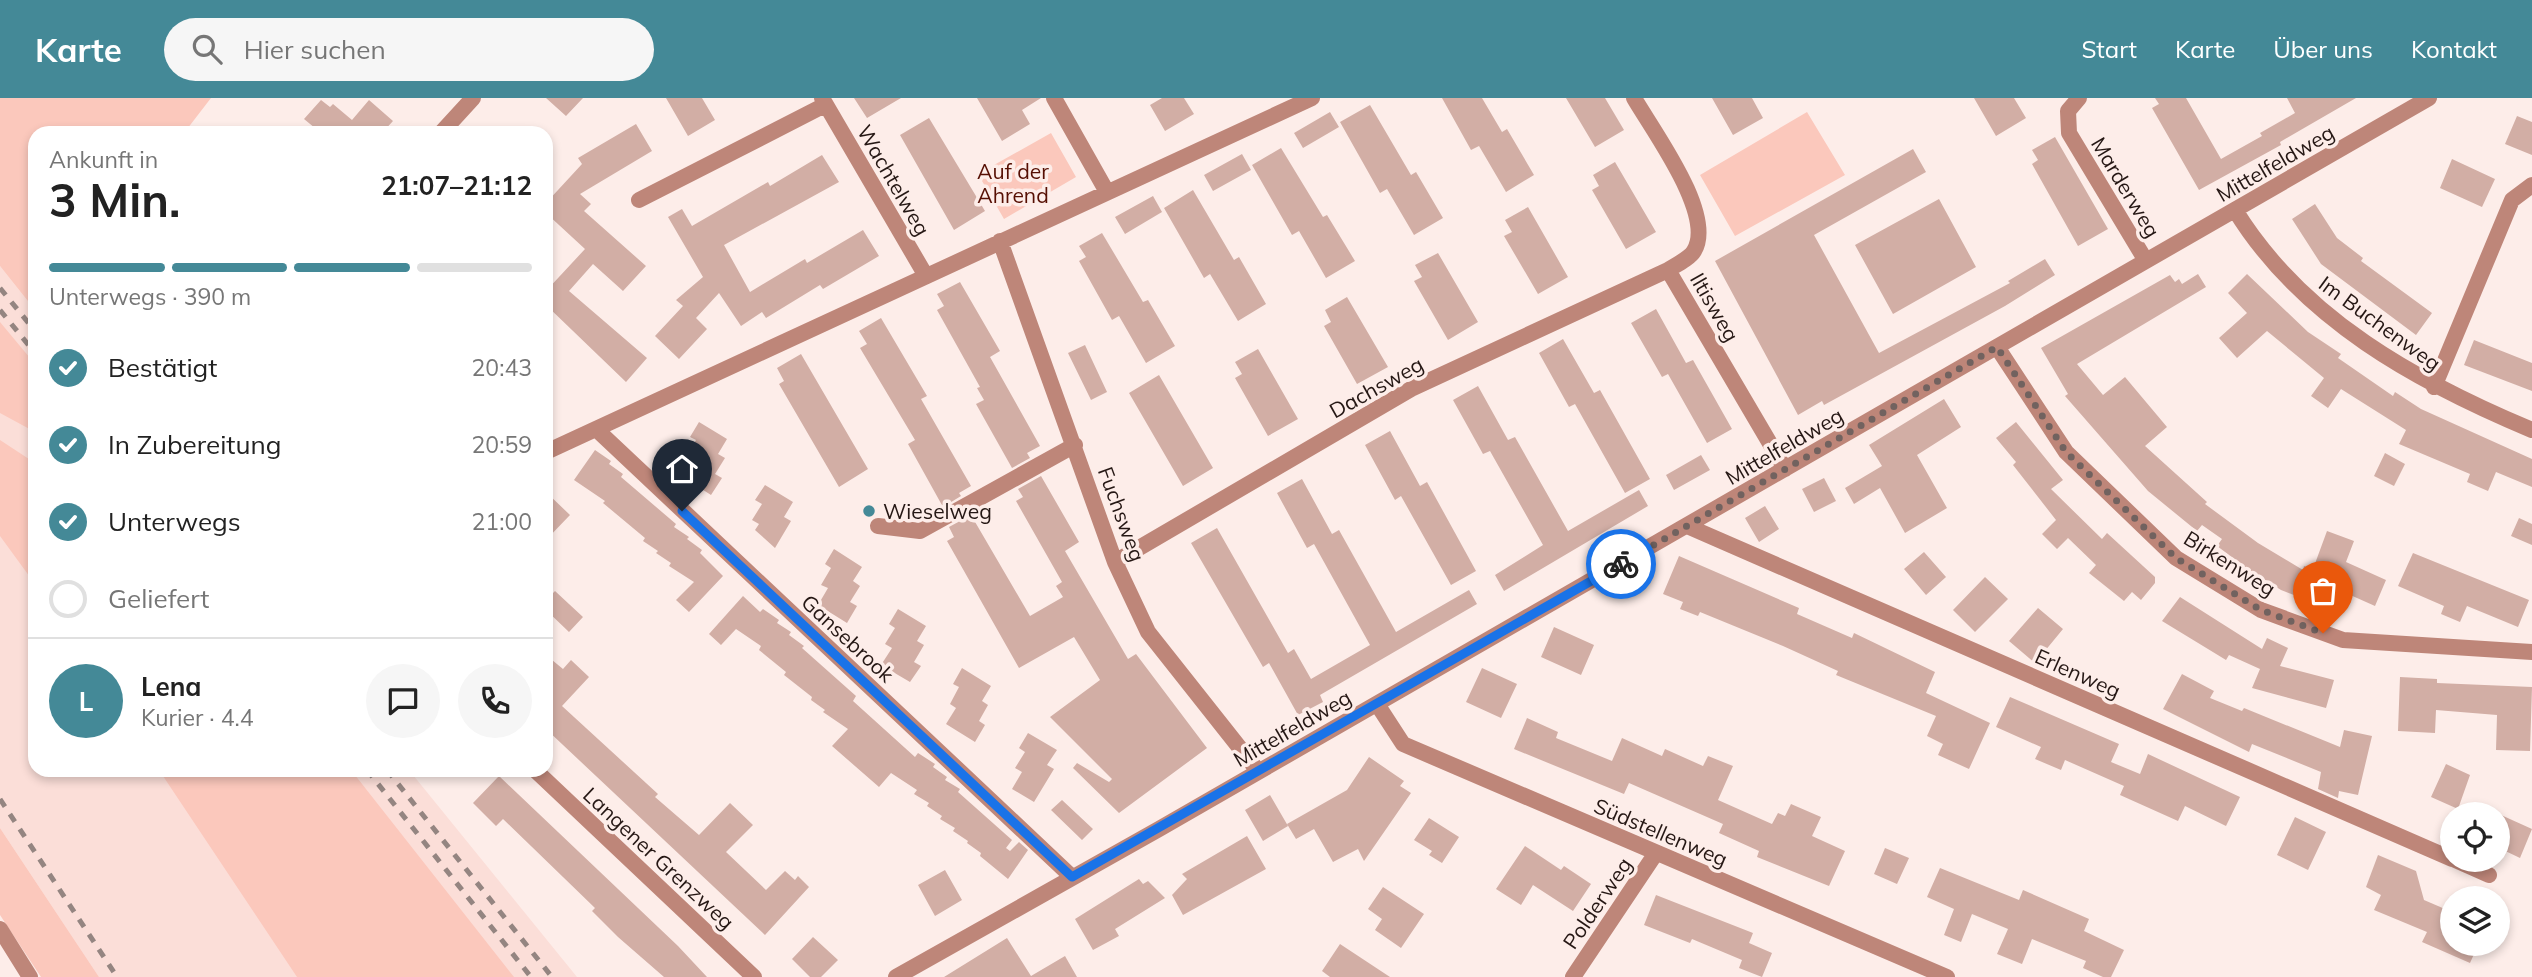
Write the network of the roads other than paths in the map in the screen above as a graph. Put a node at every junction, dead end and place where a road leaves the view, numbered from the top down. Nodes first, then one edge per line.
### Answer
1 (473, 98) edge
2 (1054, 98) edge
3 (1312, 98) edge
4 (1634, 98) edge
5 (2079, 98) edge
6 (2429, 98) edge
7 (824, 101) edge
8 (447, 126) edge
9 (2532, 185) edge
10 (1107, 192) junction
11 (639, 200) dead end
12 (2235, 210) junction
13 (1000, 241) junction
14 (2146, 261) junction
15 (1668, 270) junction
16 (926, 276) junction
17 (1997, 347) junction
18 (2434, 387) junction
19 (596, 429) junction
20 (2532, 430) edge
21 (1075, 445) junction
22 (553, 449) edge
23 (1785, 469) junction
24 (878, 526) dead end
25 (1687, 526) junction
26 (1115, 562) junction
27 (2532, 652) edge
28 (1377, 704) junction
29 (1258, 771) junction
30 (542, 777) edge
31 (1656, 853) junction
32 (2440, 854) edge
33 (2481, 872) edge
34 (2488, 875) dead end
35 (1072, 877) junction
36 (0, 929) edge
37 (30, 977) edge
38 (754, 977) edge
39 (896, 977) edge
40 (1573, 977) edge
41 (1947, 977) edge

1 - 8 street
2 - 10 street
3 - 10 street
4 - 15 street, Iltisweg
5 - 14 street, Marderweg
6 - 12 street, Mittelfeldweg
7 - 11 street, Wachtelweg
7 - 16 street, Wachtelweg
9 - 18 street
10 - 13 street
12 - 14 street, Mittelfeldweg
12 - 18 street, Im Buchenweg
13 - 16 street
13 - 21 street, Fuchsweg
14 - 17 street, Mittelfeldweg
15 - 23 street, Iltisweg
15 - 26 street, Dachsweg
16 - 19 street
17 - 23 street, Mittelfeldweg
17 - 27 street, Birkenweg
18 - 20 street, Im Buchenweg
19 - 22 street
19 - 35 street, Gansebrook
21 - 24 street
21 - 26 street, Fuchsweg
23 - 25 street, Mittelfeldweg
25 - 28 street, Mittelfeldweg
25 - 32 street, Erlenweg
26 - 29 street, Fuchsweg
28 - 29 street, Mittelfeldweg
28 - 31 street, Südstellenweg
29 - 35 street, Mittelfeldweg
30 - 38 street, Langener Grenzweg
31 - 40 street, Polderweg
31 - 41 street, Südstellenweg
33 - 34 street, Erlenweg
35 - 39 street, Mittelfeldweg
36 - 37 street

